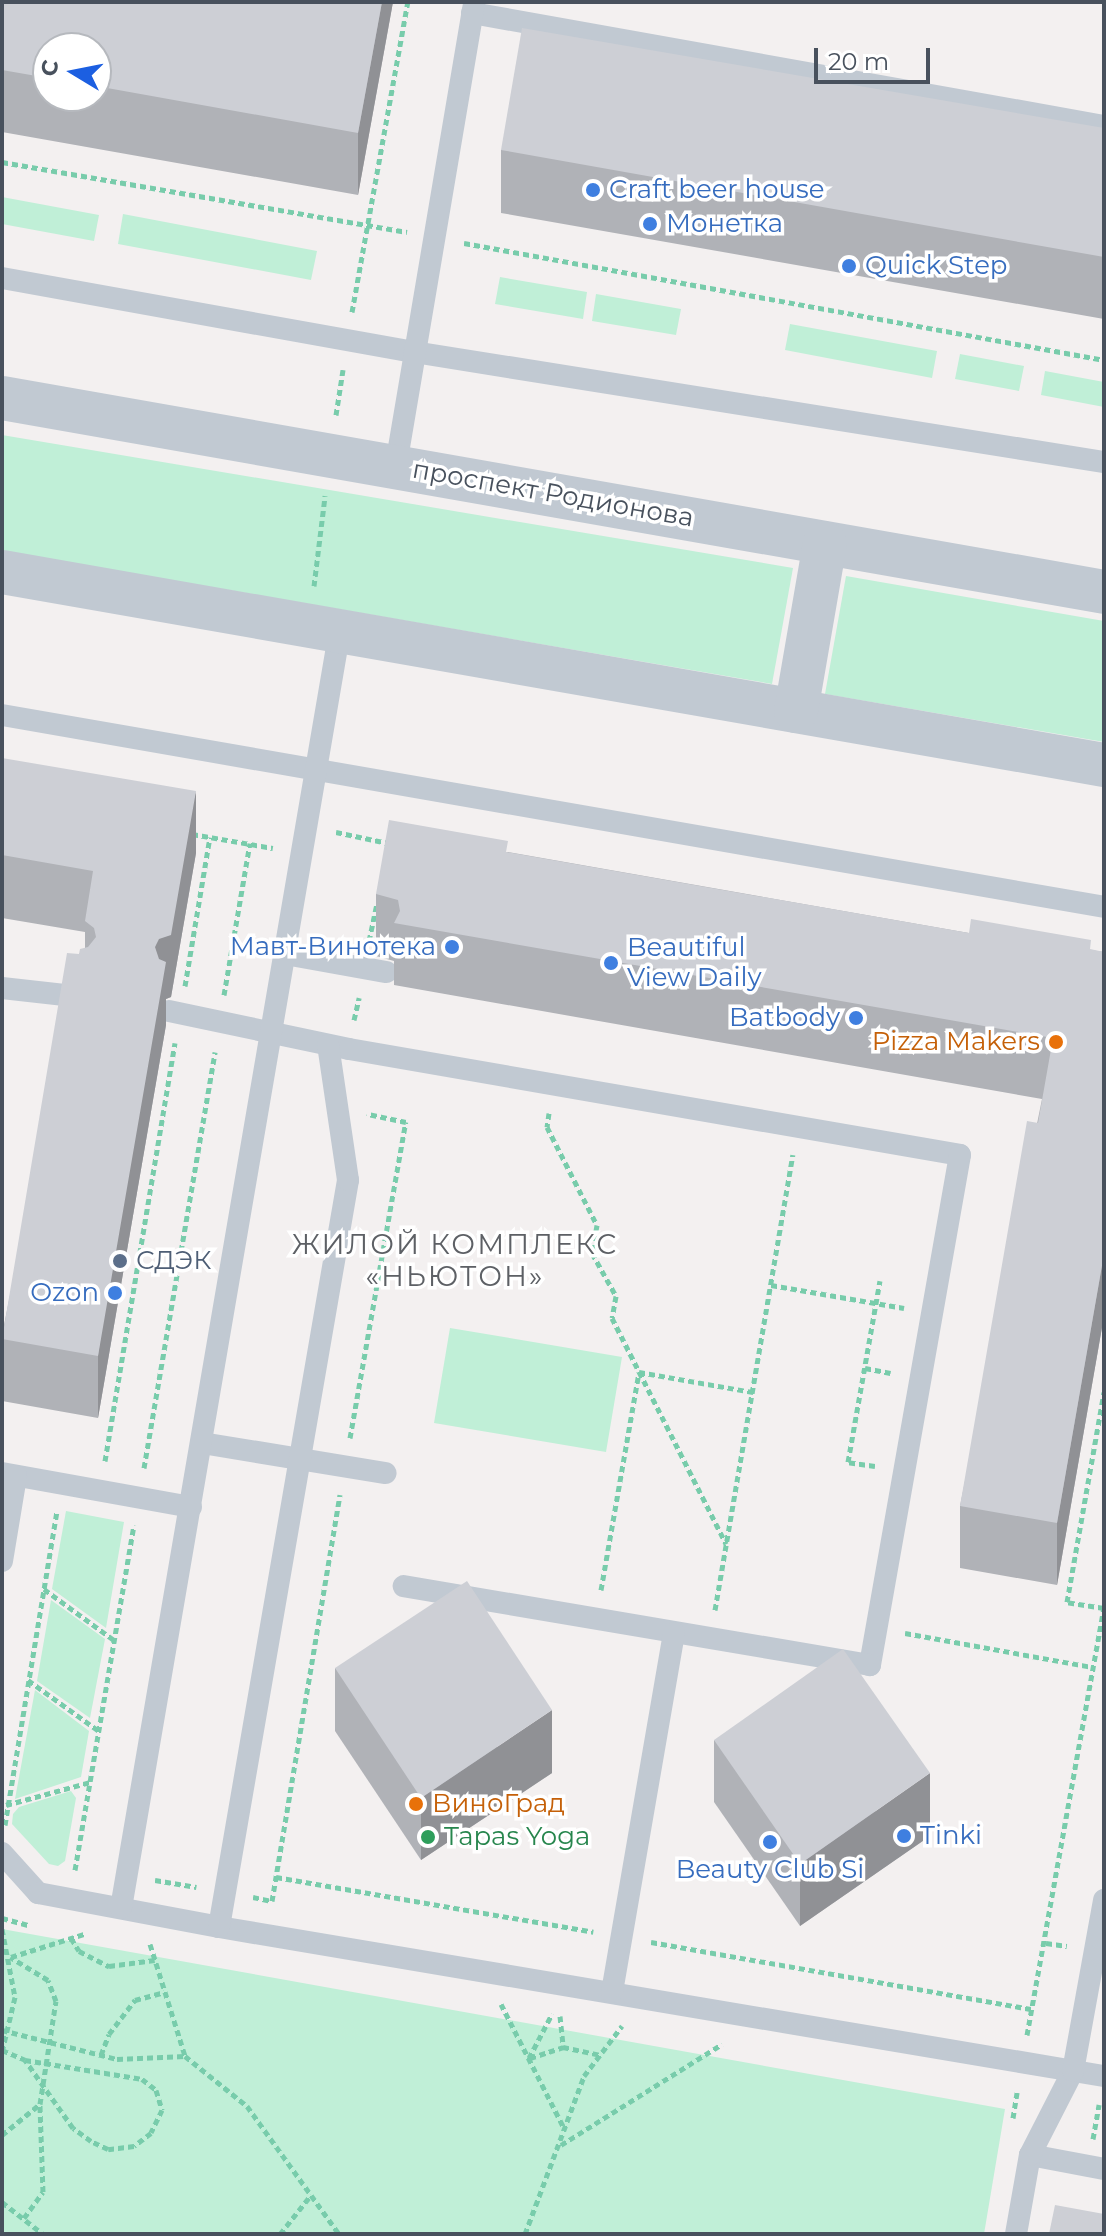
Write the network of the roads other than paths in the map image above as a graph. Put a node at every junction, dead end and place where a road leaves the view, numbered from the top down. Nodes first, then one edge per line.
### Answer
1 (473, 8) edge
2 (1104, 126) edge
3 (2, 278) edge
4 (414, 352) junction
5 (2, 398) edge
6 (1104, 462) edge
7 (396, 465) junction
8 (825, 543) junction
9 (2, 572) edge
10 (1104, 592) edge
11 (340, 630) junction
12 (796, 711) junction
13 (2, 715) edge
14 (1104, 765) edge
15 (318, 770) junction
16 (1104, 907) edge
17 (285, 954) junction
18 (386, 972) dead end
19 (2, 988) edge
20 (82, 997) edge
21 (174, 1012) road end
22 (272, 1030) junction
23 (328, 1045) junction
24 (202, 1443) junction
25 (301, 1459) junction
26 (386, 1473) dead end
27 (9, 1474) edge
28 (191, 1507) junction
29 (2, 1561) edge
30 (404, 1586) dead end
31 (674, 1633) junction
32 (2, 1853) edge
33 (1104, 1900) edge
34 (130, 1910) junction
35 (219, 1927) junction
36 (1097, 1975) edge
37 (612, 1992) junction
38 (1073, 2071) junction
39 (1104, 2076) edge
40 (1030, 2155) junction
41 (1104, 2169) edge
42 (1016, 2234) edge

1 - 2 lane
1 - 4 lane
3 - 4 lane
4 - 6 lane
4 - 7 lane
5 - 7 street, проспект Родионова
7 - 8 street, проспект Родионова
8 - 10 street, проспект Родионова
8 - 12 street
9 - 11 street
11 - 12 street
11 - 15 lane
12 - 14 street
13 - 15 lane
15 - 16 lane
15 - 17 lane
17 - 18 lane
17 - 22 lane
19 - 20 lane
21 - 22 lane
22 - 23 lane
22 - 24 lane
23 - 25 lane
23 - 31 lane
24 - 25 lane
24 - 28 lane
25 - 26 lane
25 - 35 lane
27 - 28 lane
27 - 29 lane
28 - 34 lane
30 - 31 lane
31 - 37 lane
32 - 34 lane
33 - 36 lane
34 - 35 lane
35 - 37 lane
36 - 38 lane
37 - 38 lane
38 - 39 lane
38 - 40 lane
40 - 41 lane
40 - 42 lane

